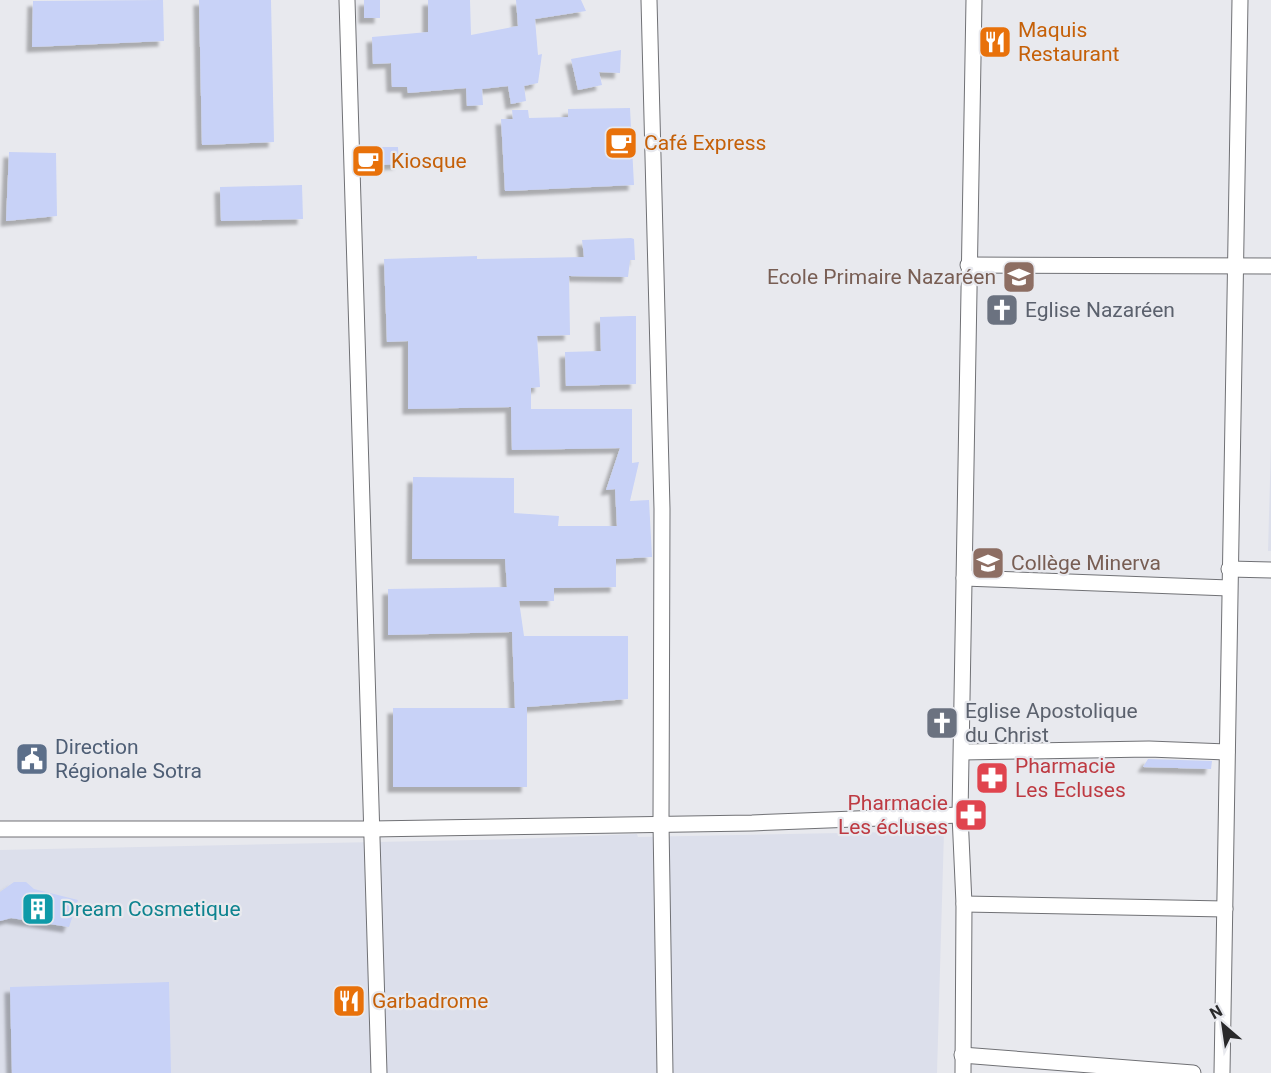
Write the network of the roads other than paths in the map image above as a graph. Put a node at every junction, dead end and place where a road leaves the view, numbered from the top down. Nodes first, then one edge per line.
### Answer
1 (347, 0) edge
2 (649, 0) edge
3 (974, 0) edge
4 (1240, 0) edge
5 (968, 265) junction
6 (1236, 265) junction
7 (1271, 266) edge
8 (1229, 569) junction
9 (1271, 570) edge
10 (964, 578) junction
11 (1229, 588) junction
12 (962, 752) junction
13 (1227, 752) junction
14 (960, 815) junction
15 (661, 824) junction
16 (0, 829) edge
17 (371, 829) junction
18 (964, 904) junction
19 (1225, 909) junction
20 (962, 1054) junction
21 (379, 1073) edge
22 (665, 1073) edge
23 (963, 1073) edge
24 (1193, 1073) edge
25 (1222, 1073) edge

1 - 17 street
2 - 15 street
3 - 5 street
4 - 6 street
5 - 6 street
5 - 10 street
6 - 7 street
6 - 8 street
8 - 9 street
8 - 11 street
10 - 11 street
10 - 12 street
11 - 13 street
12 - 13 street
12 - 14 street
13 - 19 street
14 - 15 street
14 - 18 street
15 - 17 street
15 - 22 street
16 - 17 street
17 - 21 street
18 - 19 street
18 - 20 street
19 - 25 street
20 - 23 street
20 - 24 street

